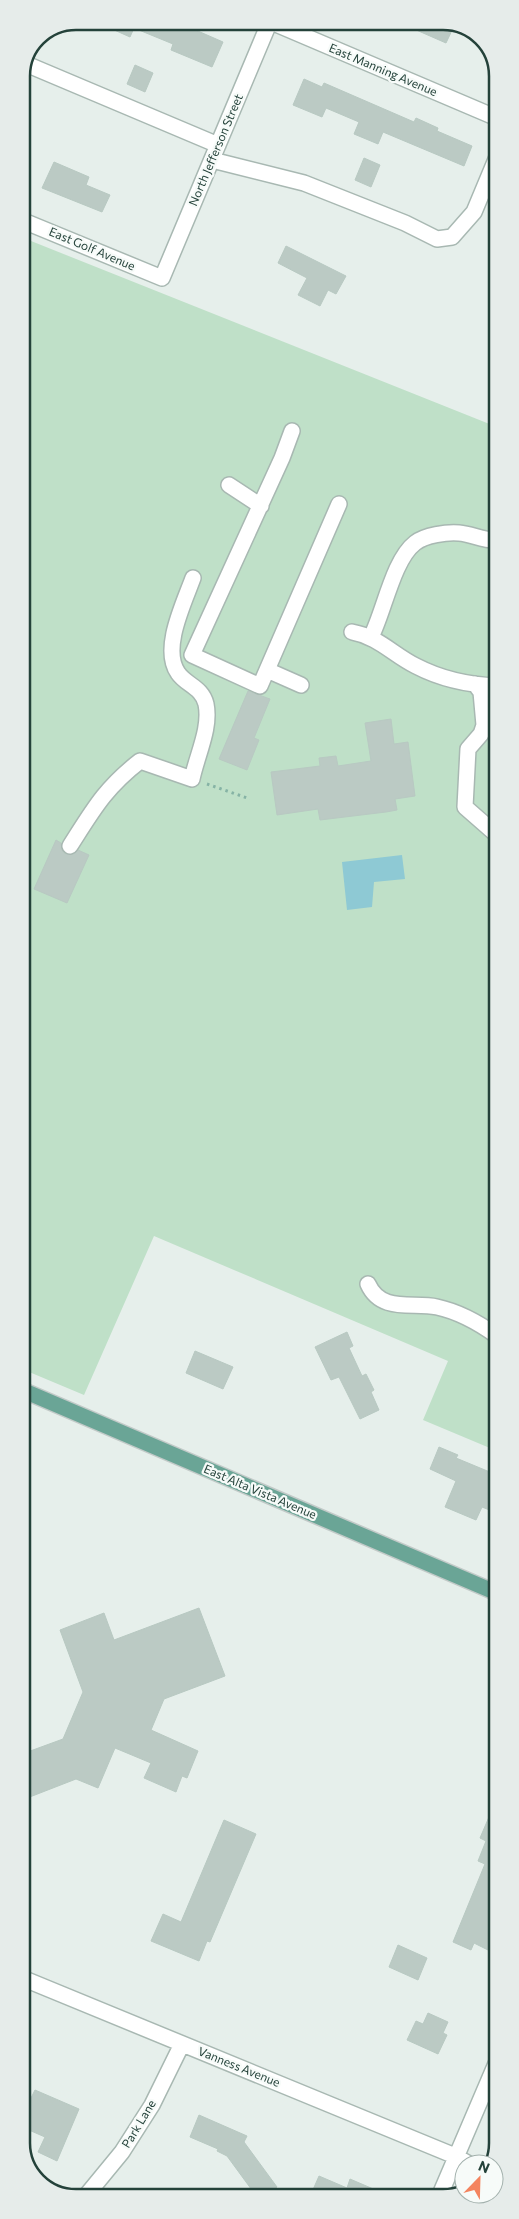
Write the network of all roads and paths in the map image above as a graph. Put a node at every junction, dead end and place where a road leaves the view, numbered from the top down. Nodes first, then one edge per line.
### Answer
1 (267, 30) edge
2 (289, 30) edge
3 (31, 66) edge
4 (489, 115) edge
5 (218, 145) junction
6 (212, 160) junction
7 (489, 176) edge
8 (30, 224) edge
9 (162, 278) joint
10 (292, 431) dead end
11 (229, 486) dead end
12 (339, 504) dead end
13 (261, 506) junction
14 (489, 539) edge
15 (193, 578) dead end
16 (352, 632) dead end
17 (371, 637) junction
18 (267, 670) junction
19 (475, 684) junction
20 (301, 685) dead end
21 (489, 685) edge
22 (192, 778) junction
23 (250, 799) dead end
24 (489, 828) edge
25 (70, 846) dead end
26 (368, 1284) dead end
27 (489, 1330) edge
28 (30, 1393) edge
29 (489, 1590) edge
30 (30, 1981) edge
31 (182, 2044) junction
32 (489, 2079) edge
33 (456, 2154) edge
34 (454, 2156) edge
35 (454, 2159) edge
36 (92, 2189) edge
37 (442, 2189) edge

1 - 5 street, North Jefferson Street
2 - 4 street, East Manning Avenue
3 - 5 street
5 - 6 street, North Jefferson Street
6 - 7 street
6 - 9 street, North Jefferson Street
8 - 9 street, East Golf Avenue
10 - 13 street
11 - 13 street
12 - 18 street
13 - 18 street
14 - 17 street
15 - 22 street
16 - 17 street
17 - 19 street
18 - 20 street
19 - 21 street
19 - 24 street
22 - 23 path
22 - 25 street
26 - 27 street
28 - 29 main road, East Alta Vista Avenue
30 - 31 street, Vanness Avenue
31 - 34 street, Vanness Avenue
31 - 36 street, Park Lane
32 - 33 street
35 - 37 street

